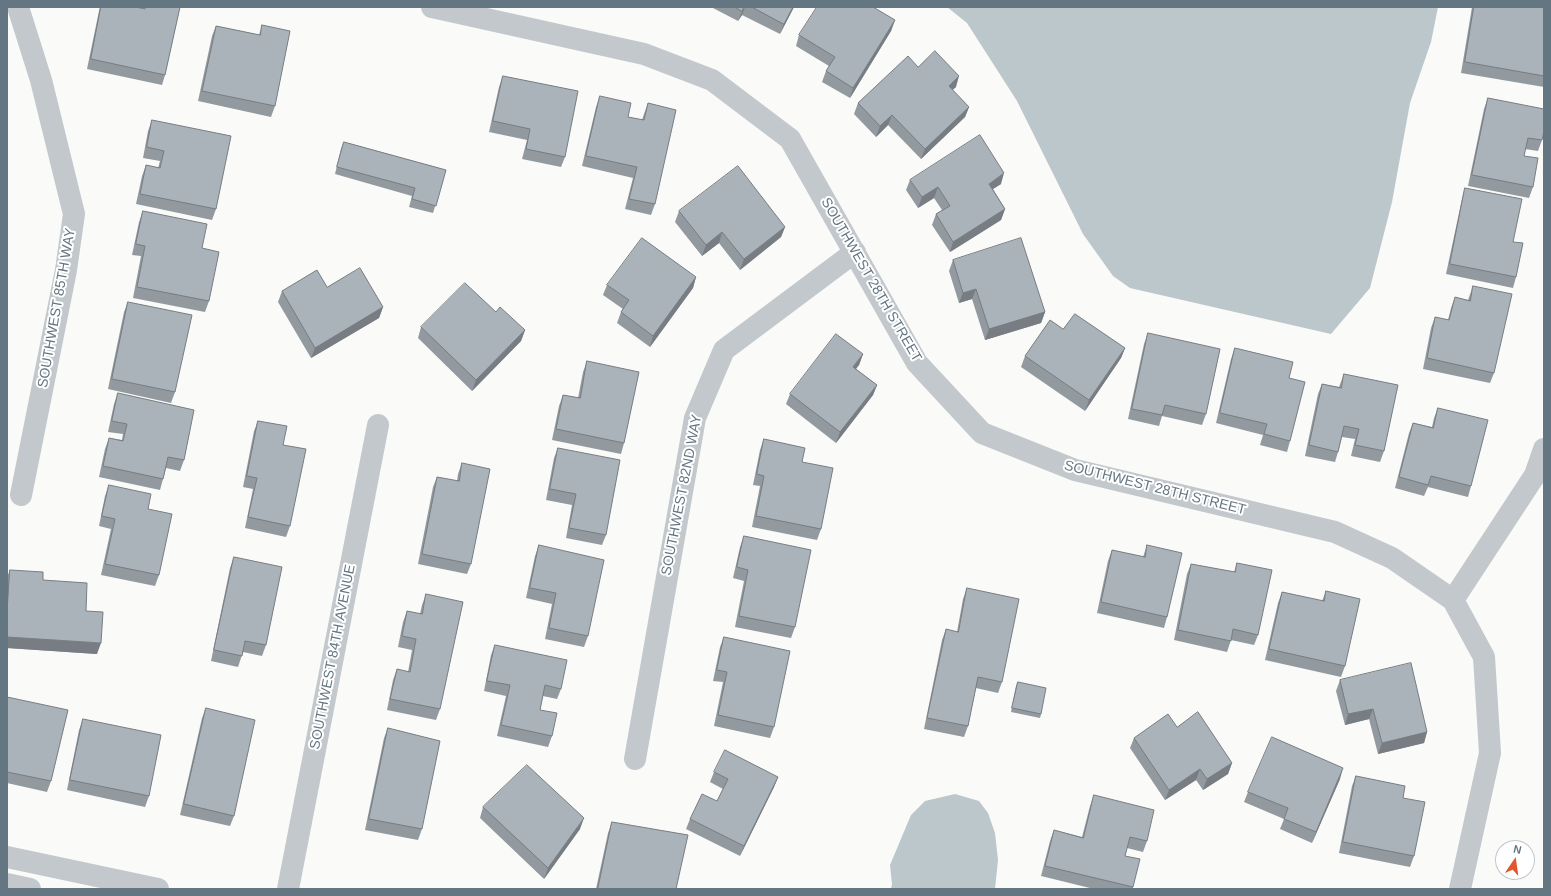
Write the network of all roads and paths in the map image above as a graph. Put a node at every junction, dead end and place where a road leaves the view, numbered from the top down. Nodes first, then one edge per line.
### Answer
1 (18, 7) edge
2 (432, 7) edge
3 (855, 252) junction
4 (378, 425) dead end
5 (1544, 449) edge
6 (21, 495) dead end
7 (1453, 600) junction
8 (634, 759) dead end
9 (7, 857) edge
10 (7, 884) edge
11 (30, 889) edge
12 (158, 889) edge
13 (288, 889) edge
14 (1460, 889) edge

1 - 6 street, SOUTHWEST 85TH WAY
2 - 3 street, SOUTHWEST 28TH STREET
3 - 7 street, SOUTHWEST 28TH STREET
3 - 8 street, SOUTHWEST 82ND WAY
4 - 13 street, SOUTHWEST 84TH AVENUE
5 - 7 street
7 - 14 street
9 - 12 street
10 - 11 street

